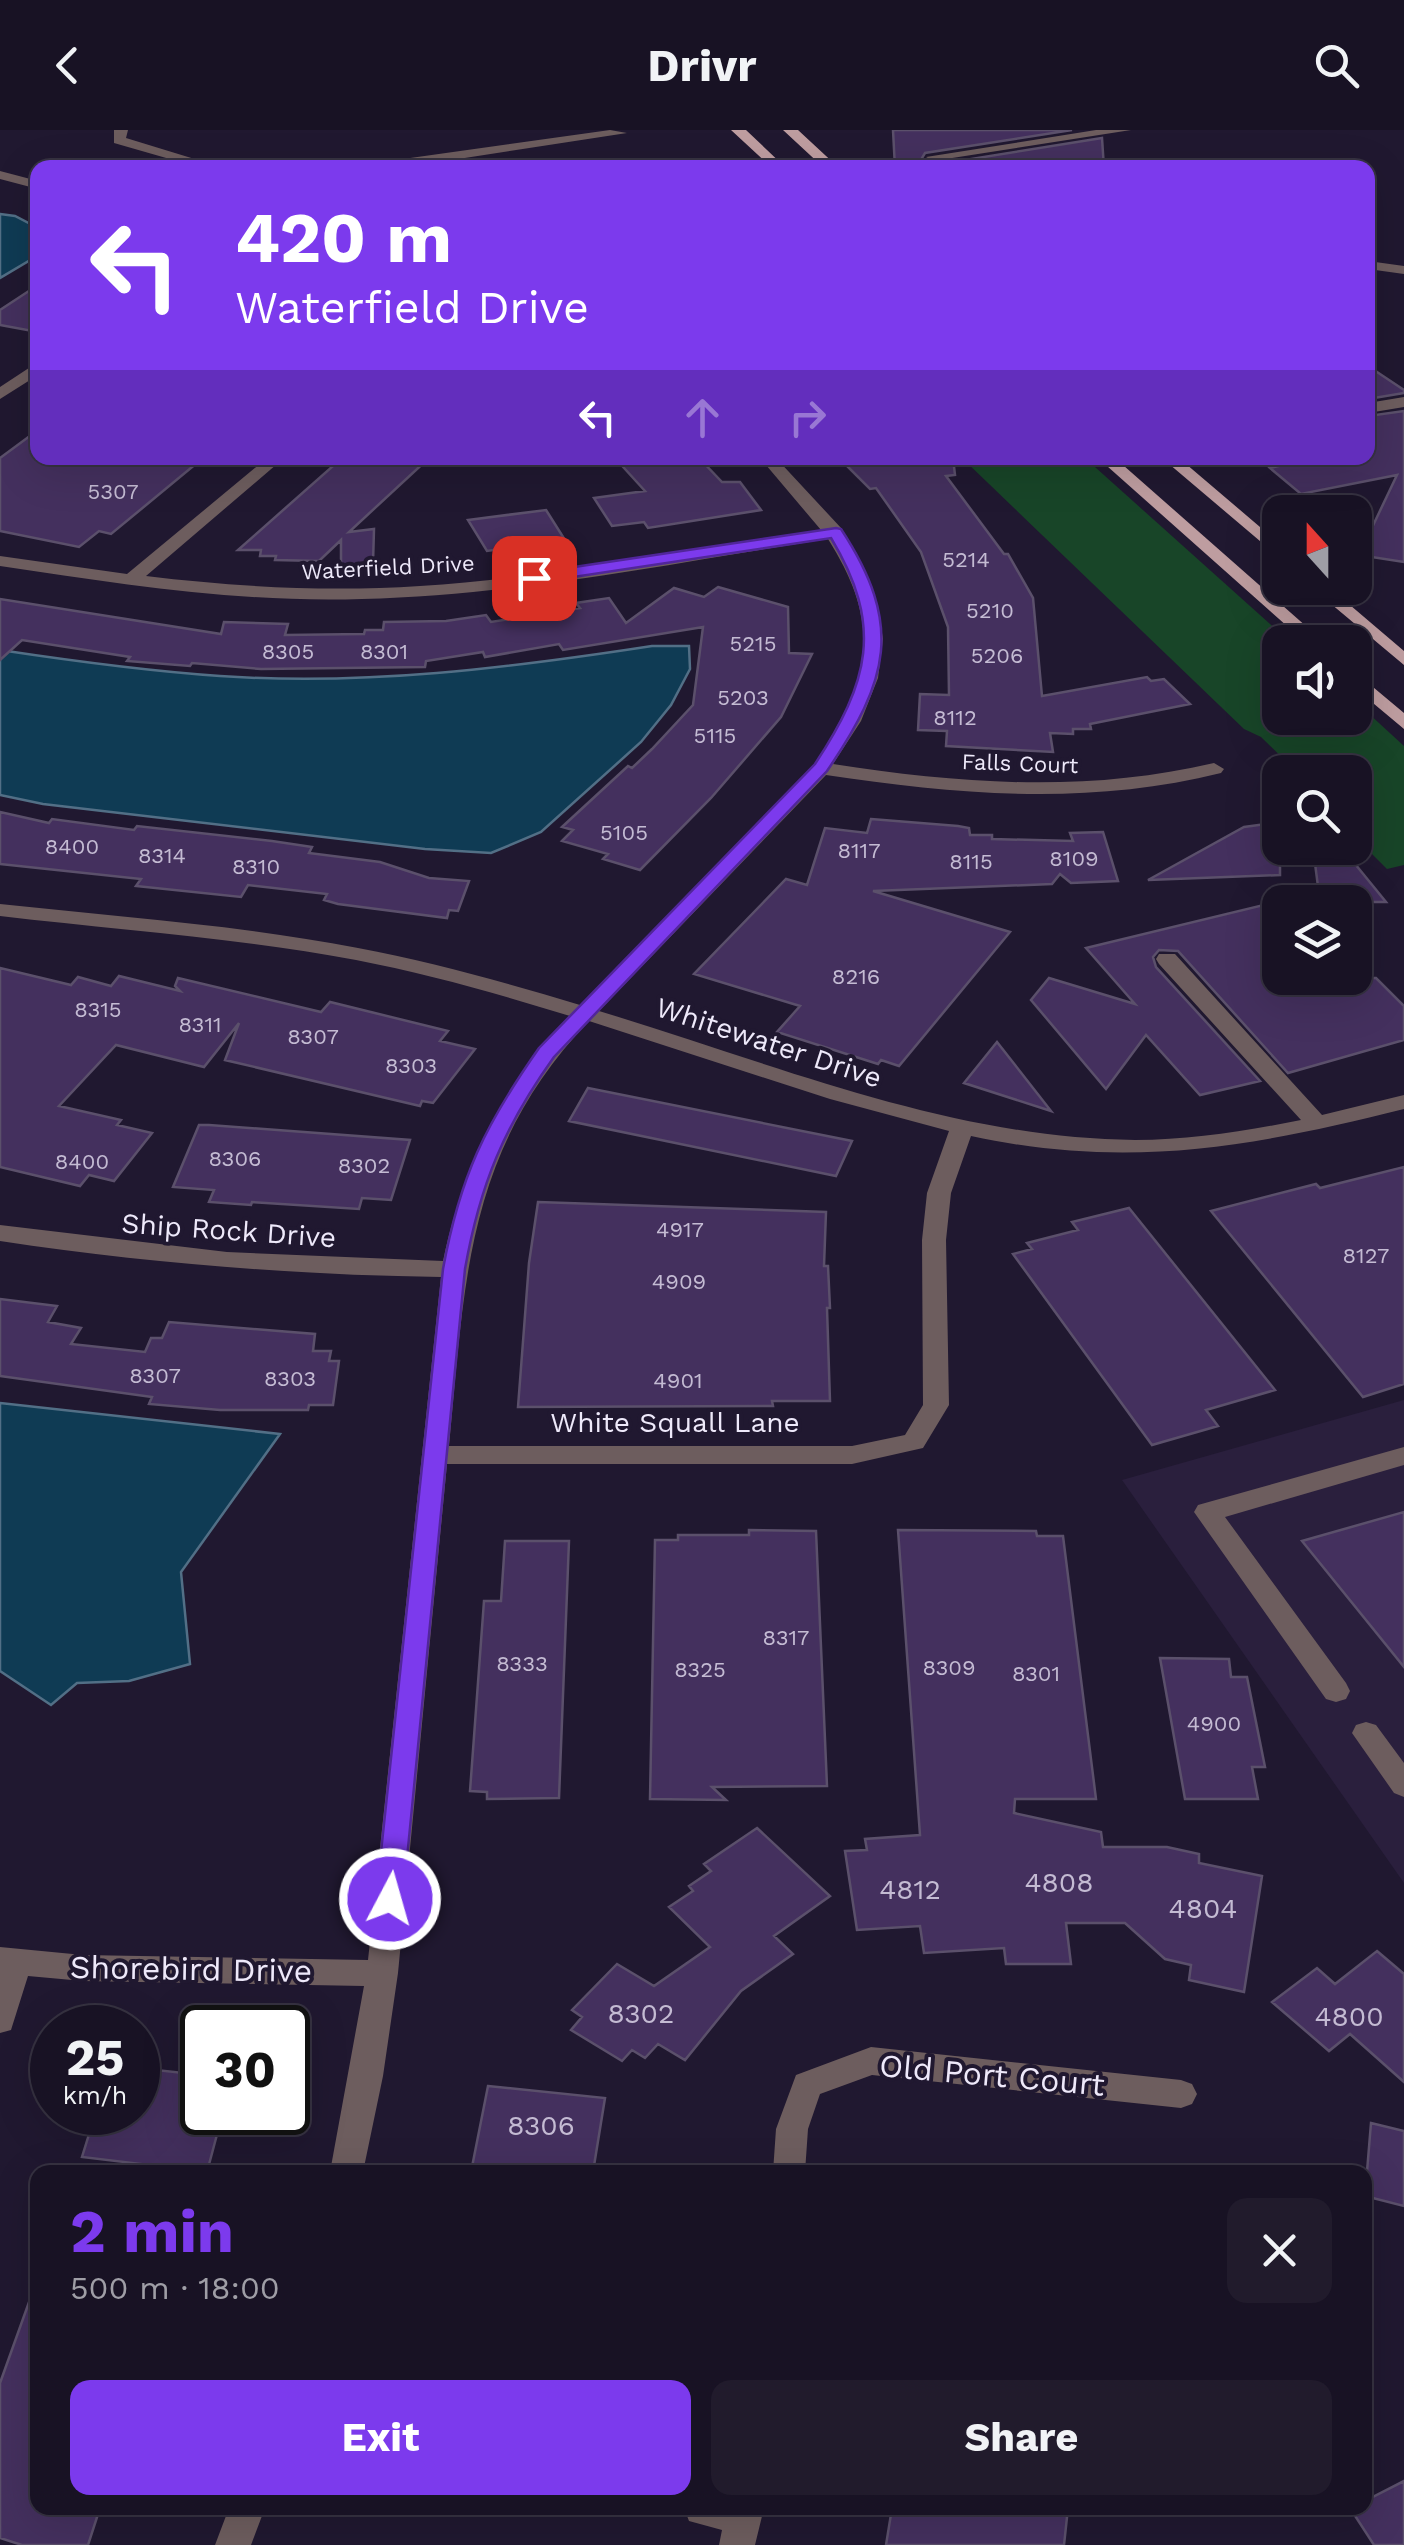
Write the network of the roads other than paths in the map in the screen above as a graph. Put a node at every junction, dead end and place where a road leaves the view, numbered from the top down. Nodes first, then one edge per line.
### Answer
1 (121, 130) edge
2 (616, 130) edge
3 (738, 130) edge
4 (790, 130) edge
5 (1124, 130) edge
6 (933, 157) dead end
7 (190, 160) edge
8 (425, 160) edge
9 (771, 160) edge
10 (823, 160) edge
11 (0, 175) edge
12 (30, 183) edge
13 (1375, 266) edge
14 (1404, 270) edge
15 (30, 373) edge
16 (0, 394) edge
17 (1404, 402) edge
18 (1375, 407) edge
19 (268, 465) edge
20 (774, 465) edge
21 (1114, 465) edge
22 (1178, 465) edge
23 (836, 532) junction
24 (1262, 537) edge
25 (0, 561) edge
26 (131, 580) junction
27 (1340, 605) edge
28 (1296, 625) edge
29 (1404, 660) edge
30 (1372, 693) edge
31 (1404, 722) edge
32 (821, 768) junction
33 (1214, 769) dead end
34 (0, 910) edge
35 (1168, 959) dead end
36 (580, 1015) junction
37 (1404, 1102) edge
38 (1318, 1124) junction
39 (961, 1130) junction
40 (0, 1233) edge
41 (454, 1269) junction
42 (435, 1455) junction
43 (1404, 1456) edge
44 (1336, 1691) dead end
45 (1366, 1733) dead end
46 (1404, 1786) edge
47 (8, 1961) edge
48 (382, 1973) junction
49 (0, 2020) edge
50 (1181, 2094) dead end
51 (348, 2165) edge
52 (789, 2165) edge
53 (244, 2515) edge
54 (233, 2545) edge

1 - 7 street
2 - 8 street
3 - 9 main road
4 - 10 main road
5 - 6 street
11 - 12 street
13 - 14 street
15 - 16 street
17 - 18 street
19 - 26 street
20 - 23 street
21 - 28 main road
22 - 24 main road
23 - 26 street, Waterfield Drive
23 - 32 street
25 - 26 street, Waterfield Drive
27 - 29 main road
30 - 31 main road
32 - 33 street, Falls Court
32 - 36 street
34 - 36 street, Whitewater Drive
35 - 38 street
36 - 39 street, Whitewater Drive
36 - 41 street
37 - 38 street, Whitewater Drive
38 - 39 street, Whitewater Drive
39 - 42 street, White Squall Lane
40 - 41 street, Ship Rock Drive
41 - 42 street
42 - 48 street
43 - 44 street
45 - 46 street
47 - 48 street, Shorebird Drive
47 - 49 street
48 - 51 street
50 - 52 street, Old Port Court
53 - 54 street

